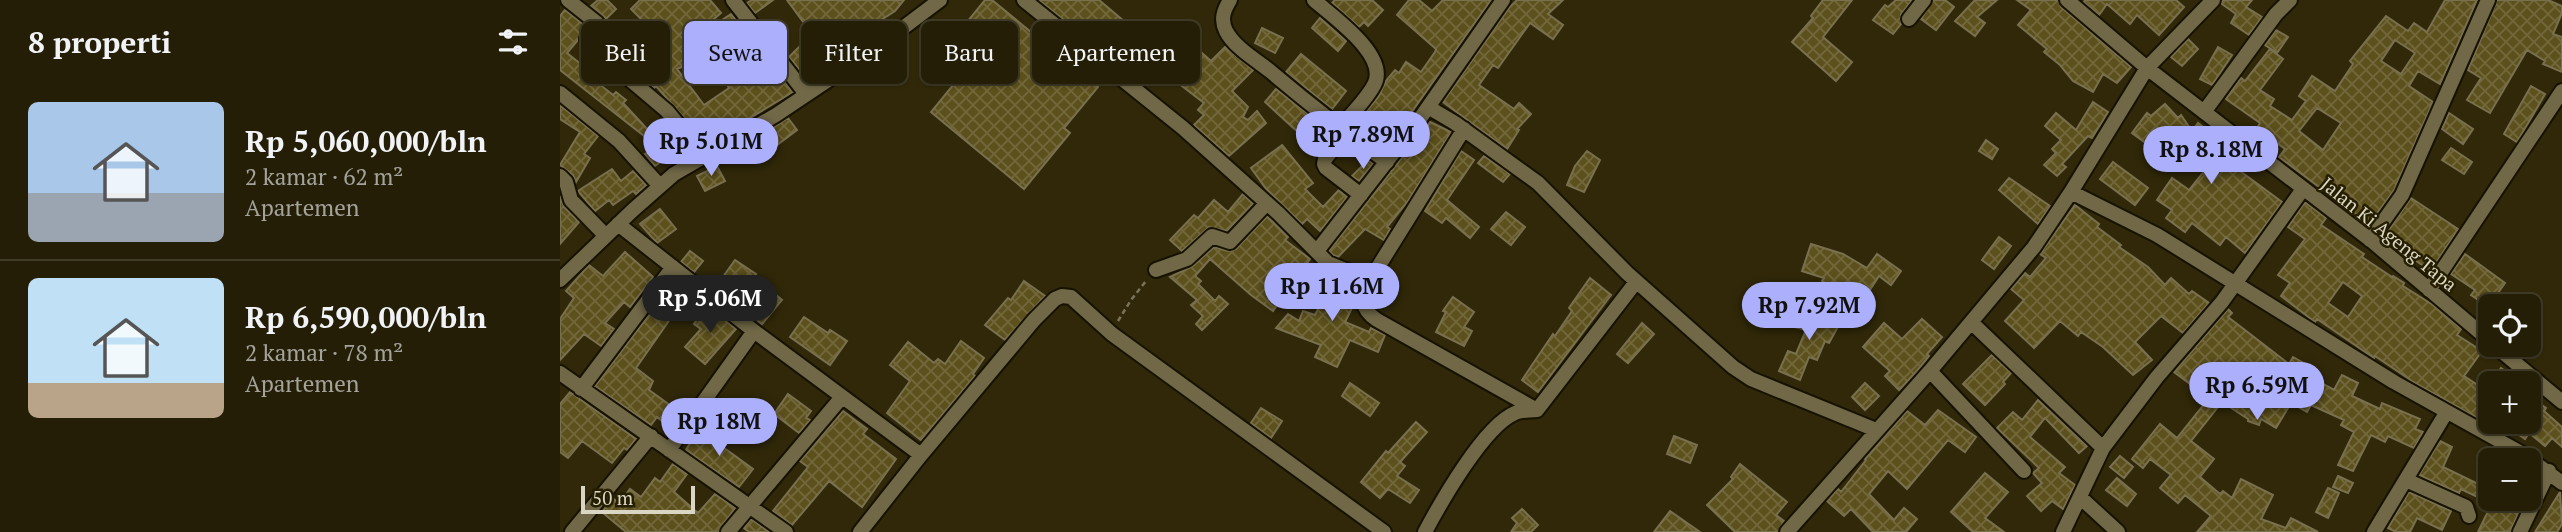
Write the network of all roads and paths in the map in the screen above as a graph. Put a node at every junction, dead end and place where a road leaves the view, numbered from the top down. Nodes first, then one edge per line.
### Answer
1 (568, 0) edge
2 (733, 0) edge
3 (940, 0) edge
4 (1024, 0) edge
5 (1230, 0) edge
6 (1314, 0) edge
7 (1503, 0) edge
8 (1924, 0) edge
9 (2067, 0) edge
10 (2213, 0) edge
11 (2290, 0) edge
12 (2488, 0) edge
13 (1909, 19) dead end
14 (2147, 68) junction
15 (2562, 91) edge
16 (560, 93) edge
17 (806, 94) junction
18 (1428, 107) junction
19 (2204, 112) junction
20 (1464, 129) junction
21 (1343, 130) junction
22 (704, 156) junction
23 (1387, 162) junction
24 (560, 176) edge
25 (660, 186) junction
26 (2303, 189) junction
27 (1361, 195) junction
28 (2067, 197) junction
29 (1267, 203) junction
30 (618, 224) junction
31 (606, 236) junction
32 (2370, 240) junction
33 (1317, 251) junction
34 (673, 267) junction
35 (1156, 270) joint
36 (560, 280) edge
37 (1370, 281) junction
38 (1636, 282) junction
39 (2429, 290) junction
40 (2229, 292) junction
41 (1971, 322) junction
42 (754, 331) junction
43 (2478, 331) edge
44 (1112, 334) junction
45 (2509, 357) edge
46 (1930, 371) junction
47 (561, 376) edge
48 (581, 389) junction
49 (842, 397) junction
50 (2562, 402) edge
51 (1536, 410) junction
52 (2445, 415) junction
53 (1876, 429) junction
54 (651, 436) junction
55 (2103, 448) junction
56 (669, 450) junction
57 (921, 455) junction
58 (2024, 471) dead end
59 (2545, 477) junction
60 (2406, 480) junction
61 (2562, 483) edge
62 (2081, 498) junction
63 (749, 507) junction
64 (2469, 516) dead end
65 (572, 532) edge
66 (728, 532) edge
67 (786, 532) edge
68 (860, 532) edge
69 (1384, 532) edge
70 (1424, 532) edge
71 (1787, 532) edge
72 (2063, 532) edge
73 (2118, 532) edge
74 (2374, 532) edge
75 (2520, 532) edge

1 - 22 street
2 - 17 street
3 - 17 street
4 - 29 street
5 - 21 street
6 - 21 street
7 - 18 street
8 - 13 street
9 - 14 street, Jalan Ki Ageng Tapa
10 - 14 street
11 - 19 street
12 - 32 street
14 - 19 street, Jalan Ki Ageng Tapa
14 - 28 street
15 - 39 street
16 - 25 street
17 - 22 street
18 - 20 street
18 - 23 street
19 - 26 street, Jalan Ki Ageng Tapa
20 - 37 street
20 - 38 street
21 - 23 street
21 - 27 street
22 - 25 street
23 - 27 street
24 - 31 street
25 - 30 street
26 - 32 street, Jalan Ki Ageng Tapa
26 - 40 street
27 - 33 street
28 - 40 street
28 - 41 street
29 - 33 street
29 - 35 street
30 - 31 street
30 - 34 street
31 - 36 street
32 - 39 street, Jalan Ki Ageng Tapa
33 - 37 street
34 - 42 street
34 - 48 street
35 - 44 path
37 - 51 street
38 - 51 street
38 - 53 street
39 - 43 street, Jalan Ki Ageng Tapa
40 - 52 street
40 - 55 street
41 - 46 street
41 - 55 street
42 - 49 street
42 - 56 street
44 - 57 street
44 - 69 street
45 - 50 street, Jalan Ki Ageng Tapa
46 - 53 street
46 - 58 street
47 - 48 street
48 - 54 street
49 - 57 street
49 - 63 street
51 - 70 street
52 - 59 street
52 - 60 street
53 - 71 street
54 - 56 street
54 - 65 street
55 - 62 street
56 - 63 street
57 - 68 street
59 - 61 street
59 - 75 street
60 - 64 street
60 - 74 street
62 - 72 street
62 - 73 street
63 - 66 street
63 - 67 street

